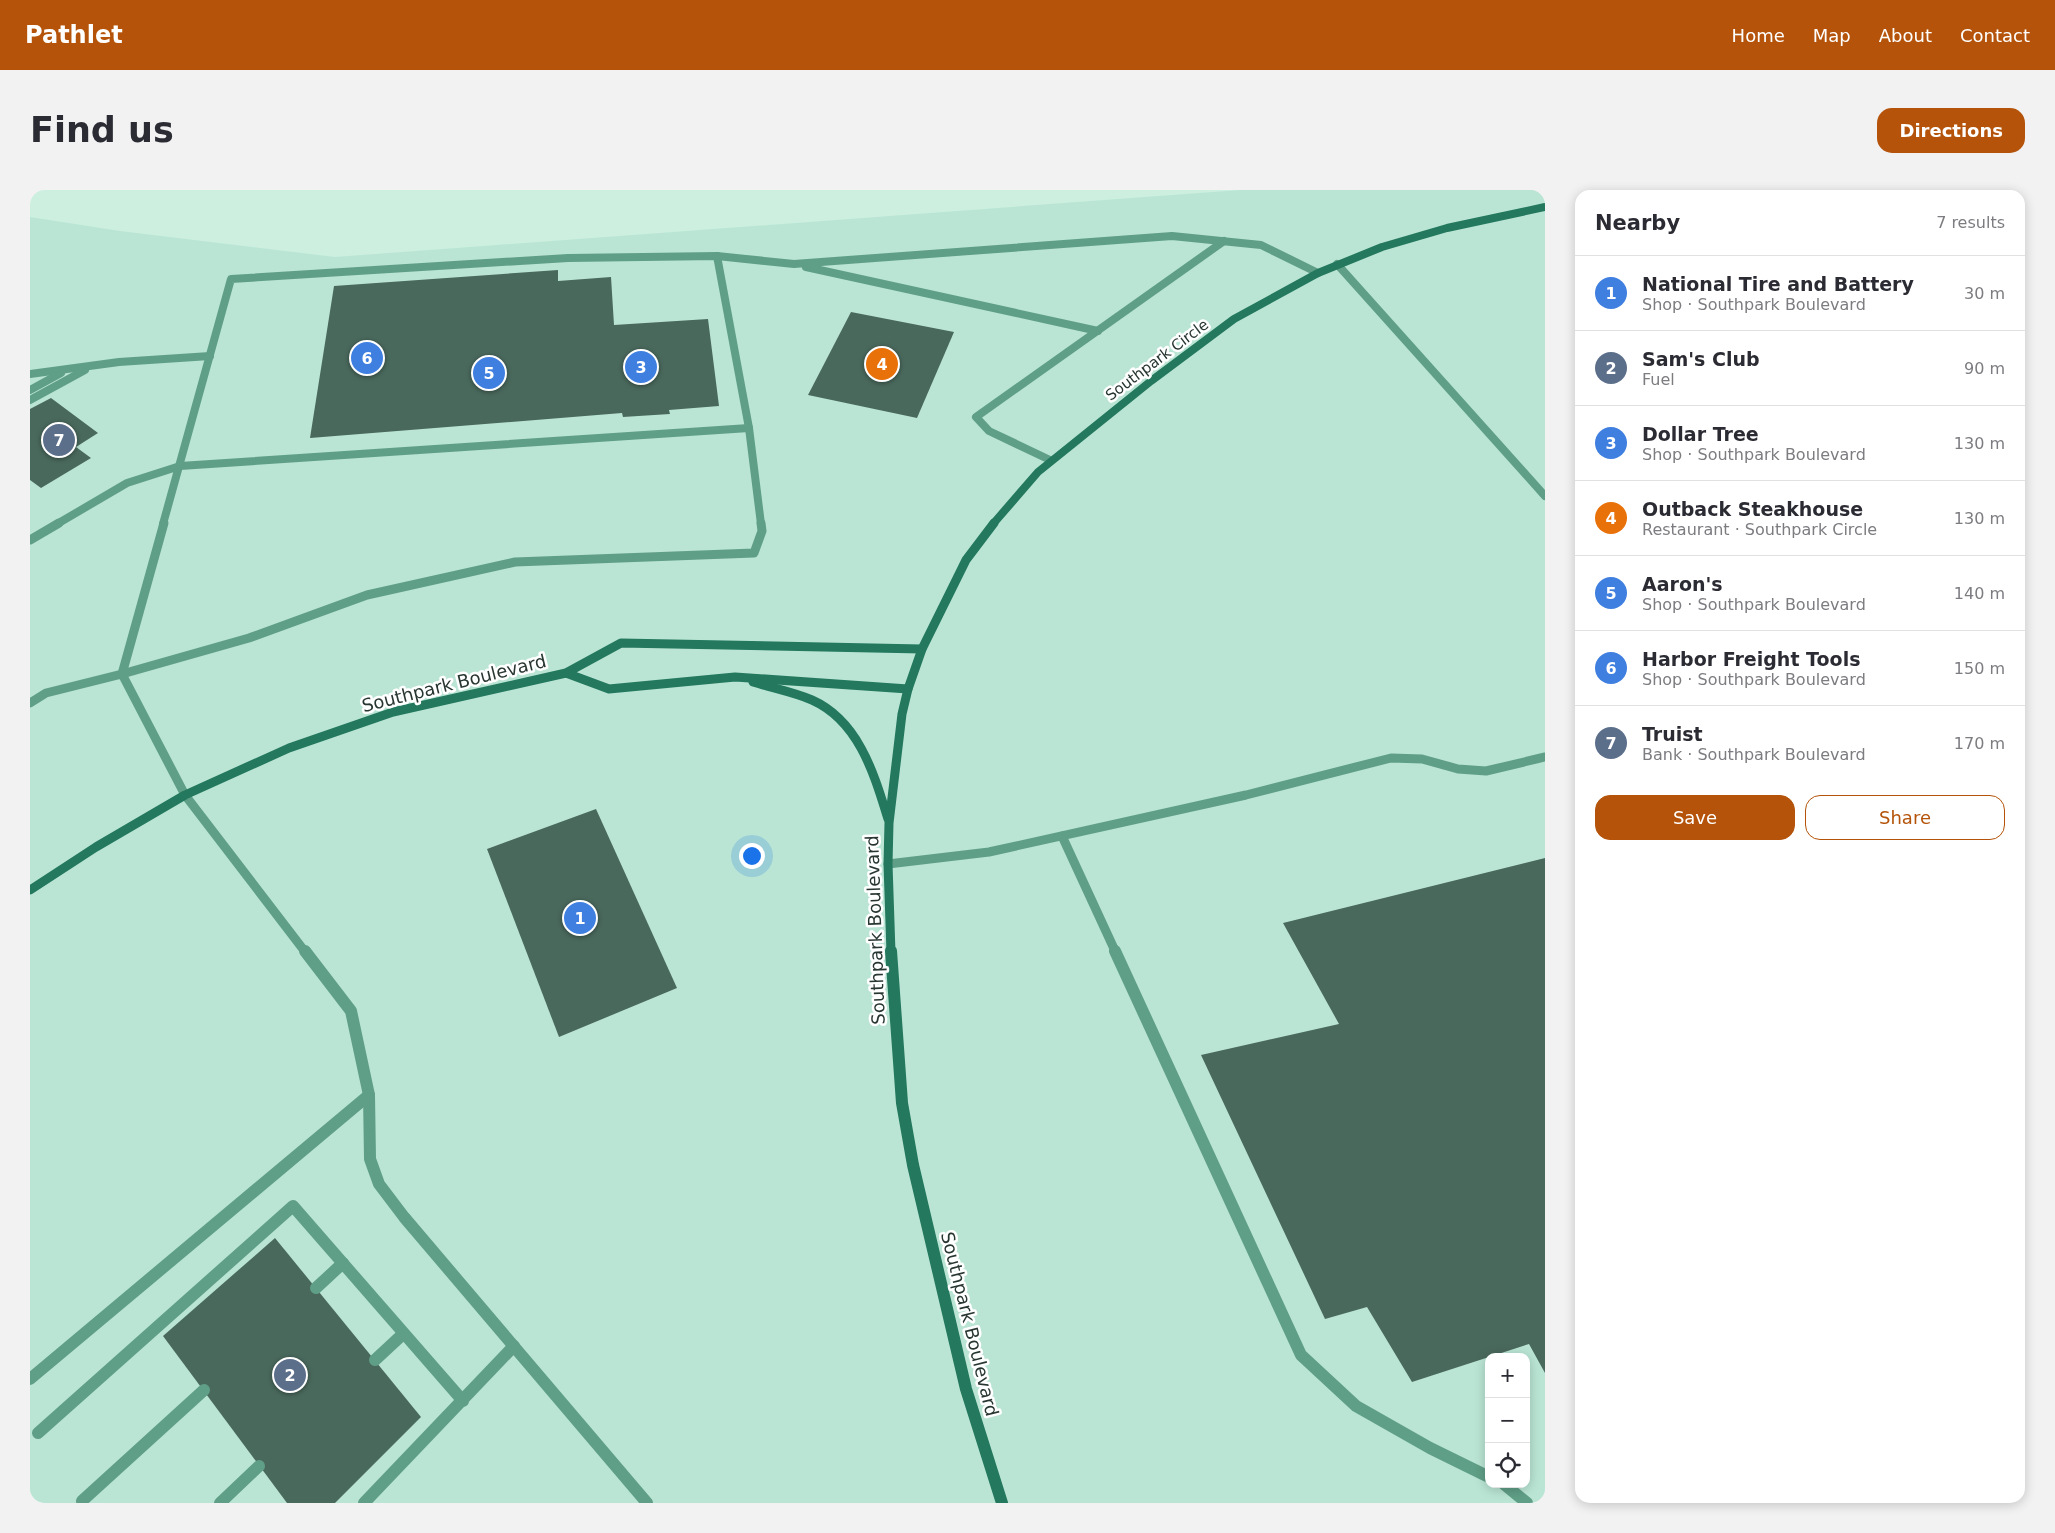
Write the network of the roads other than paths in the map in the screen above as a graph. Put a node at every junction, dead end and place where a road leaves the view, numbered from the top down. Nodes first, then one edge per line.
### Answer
1 (1545, 206) edge
2 (1224, 241) junction
3 (717, 256) junction
4 (794, 264) junction
5 (1337, 264) junction
6 (1318, 273) junction
7 (1098, 331) junction
8 (210, 356) junction
9 (93, 366) junction
10 (68, 369) junction
11 (49, 372) junction
12 (30, 374) edge
13 (30, 378) edge
14 (30, 383) edge
15 (30, 390) edge
16 (30, 400) edge
17 (749, 428) junction
18 (1050, 460) junction
19 (180, 466) junction
20 (1545, 496) edge
21 (30, 540) edge
22 (922, 649) junction
23 (566, 673) junction
24 (122, 674) junction
25 (735, 677) junction
26 (908, 689) junction
27 (30, 703) edge
28 (1545, 757) edge
29 (185, 795) junction
30 (890, 823) junction
31 (1062, 836) junction
32 (888, 864) junction
33 (30, 890) edge
34 (369, 1094) junction
35 (343, 1263) junction
36 (316, 1288) dead end
37 (403, 1334) junction
38 (514, 1346) junction
39 (375, 1360) dead end
40 (30, 1379) edge
41 (204, 1390) dead end
42 (463, 1401) junction
43 (38, 1433) dead end
44 (259, 1466) dead end
45 (1485, 1475) edge
46 (1509, 1488) edge
47 (82, 1501) dead end
48 (220, 1503) edge
49 (364, 1503) edge
50 (647, 1503) edge
51 (1002, 1503) edge
52 (1527, 1503) edge

1 - 5 street, Southpark Circle
2 - 4 lane
2 - 6 lane
2 - 7 lane
3 - 4 lane
3 - 8 lane
3 - 17 lane
4 - 7 lane
5 - 6 street, Southpark Circle
5 - 20 lane
6 - 18 street, Southpark Circle
7 - 18 lane
8 - 9 lane
8 - 19 lane
9 - 10 lane
9 - 16 lane
10 - 11 lane
10 - 15 lane
11 - 12 lane
11 - 13 lane
11 - 14 lane
17 - 19 lane
17 - 24 lane
18 - 22 street, Southpark Circle
19 - 21 lane
19 - 24 lane
22 - 23 street, Southpark Boulevard
22 - 26 street, Southpark Circle
23 - 25 street, Southpark Boulevard
23 - 29 street, Southpark Boulevard
24 - 27 lane
24 - 29 lane
25 - 26 street, Southpark Boulevard
25 - 30 street
26 - 30 street, Southpark Boulevard
28 - 31 lane
29 - 33 street, Southpark Boulevard
29 - 34 lane
30 - 32 street, Southpark Boulevard
31 - 32 lane
31 - 45 lane
32 - 51 street, Southpark Boulevard
34 - 38 lane
34 - 40 lane
35 - 36 lane
35 - 37 lane
35 - 43 lane
37 - 39 lane
37 - 42 lane
38 - 42 lane
38 - 50 lane
41 - 47 lane
42 - 49 lane
44 - 48 lane
46 - 52 lane

